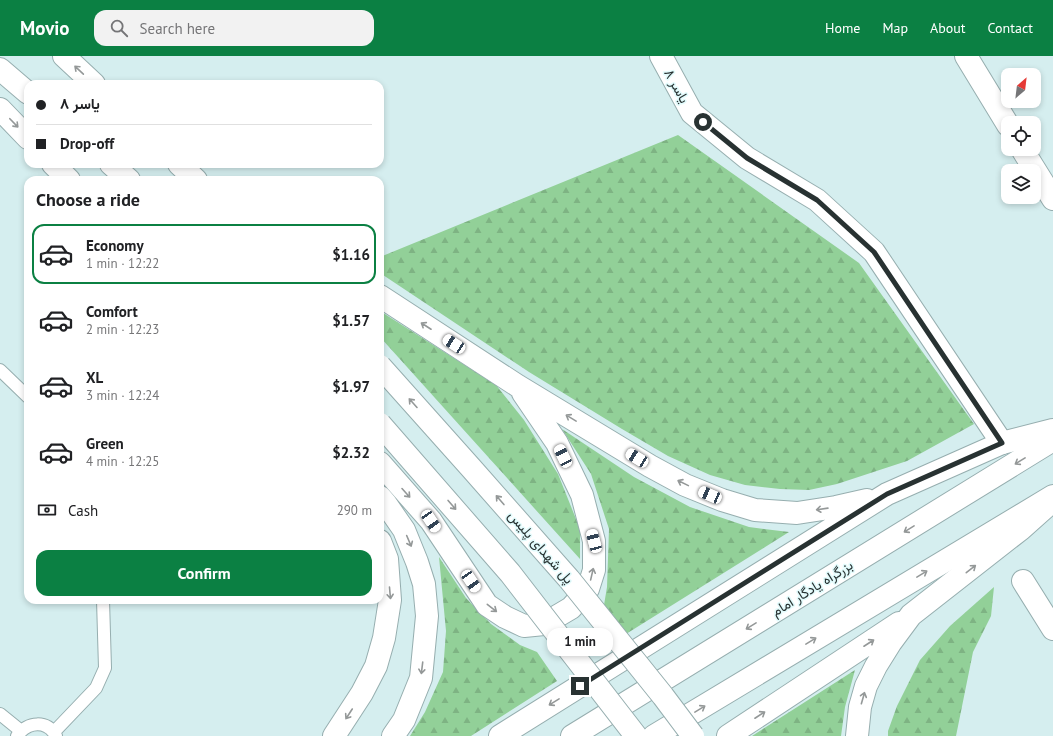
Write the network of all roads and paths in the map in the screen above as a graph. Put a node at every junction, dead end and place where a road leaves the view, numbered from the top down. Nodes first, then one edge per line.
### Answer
1 (64, 56) edge
2 (661, 56) edge
3 (966, 56) edge
4 (0, 69) edge
5 (90, 80) edge
6 (24, 90) edge
7 (0, 109) edge
8 (1003, 116) edge
9 (24, 134) edge
10 (1026, 156) edge
11 (58, 168) edge
12 (116, 168) edge
13 (186, 171) edge
14 (65, 176) edge
15 (124, 176) edge
16 (195, 176) edge
17 (1053, 199) edge
18 (384, 299) edge
19 (0, 370) edge
20 (384, 370) edge
21 (518, 386) junction
22 (24, 393) edge
23 (384, 429) edge
24 (1053, 430) edge
25 (1053, 440) edge
26 (1002, 443) junction
27 (384, 468) edge
28 (887, 494) junction
29 (1053, 496) edge
30 (1053, 500) edge
31 (384, 502) edge
32 (384, 551) edge
33 (1023, 581) dead end
34 (104, 604) edge
35 (911, 615) junction
36 (1053, 629) edge
37 (0, 714) edge
38 (19, 734) edge
39 (55, 734) edge
40 (334, 736) edge
41 (393, 736) edge
42 (500, 736) edge
43 (572, 736) edge
44 (636, 736) edge
45 (654, 736) edge
46 (693, 736) edge
47 (728, 736) edge
48 (857, 736) edge

5 -> 1 main road
2 - 26 main road, یاسر ۸
3 - 8 main road
4 - 6 main road
7 -> 9 main road
10 - 17 main road
11 - 14 main road
12 - 15 main road
13 - 16 main road
21 -> 18 main road
19 - 22 lane
46 -> 20 main road, پل شهدای پلیس, bridge
27 -> 21 main road
28 -> 21 main road
23 -> 44 main road, bridge
24 - 26 main road
25 -> 43 main road, بزرگراه یادگار امام
26 - 28 main road
28 -> 42 main road
45 -> 29 main road
35 -> 30 main road
31 -> 41 main road
32 -> 40 main road
33 - 36 main road
34 - 39 lane
47 -> 35 main road
48 -> 35 main road
37 - 38 lane
38 - 39 lane

